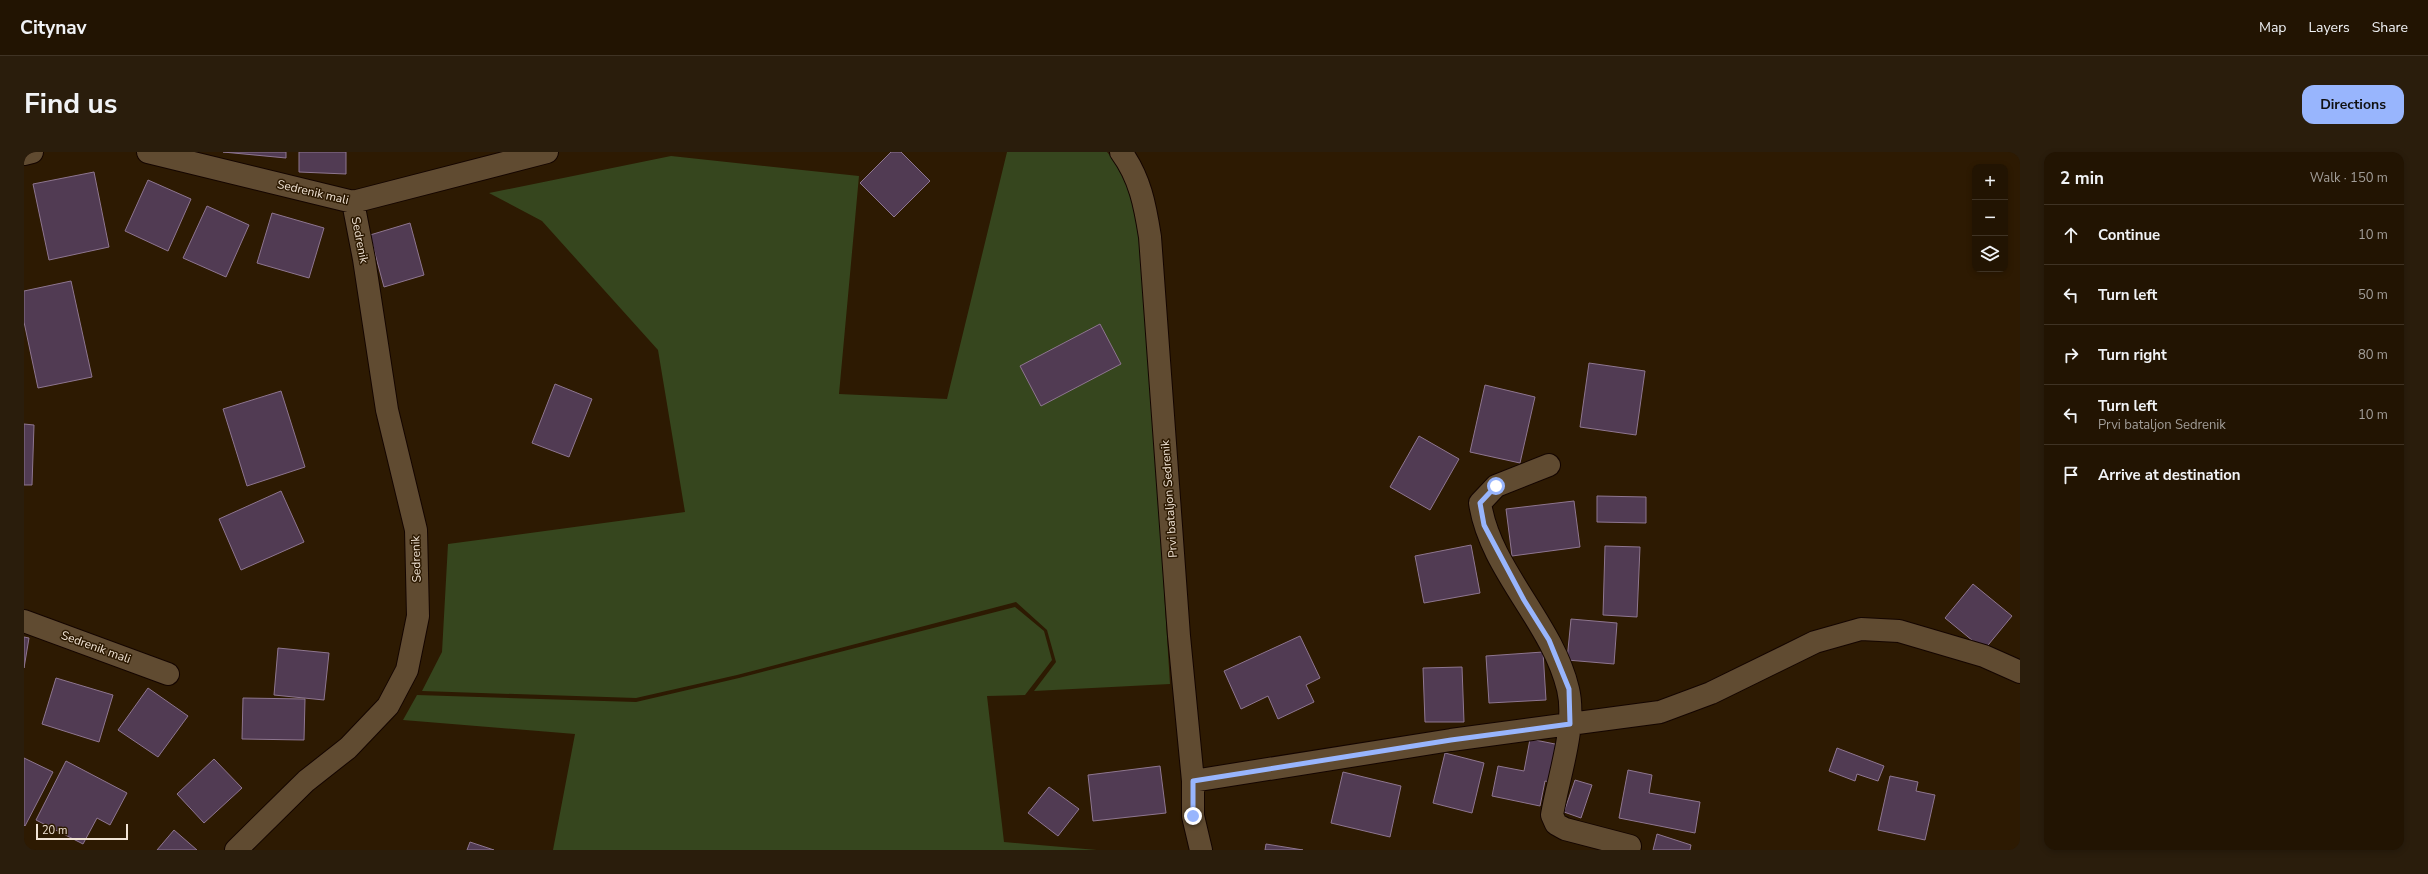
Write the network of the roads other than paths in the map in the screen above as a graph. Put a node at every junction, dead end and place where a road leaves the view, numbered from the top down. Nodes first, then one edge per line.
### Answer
1 (32, 152) edge
2 (148, 152) edge
3 (547, 152) edge
4 (1121, 152) edge
5 (24, 154) edge
6 (353, 202) junction
7 (1548, 466) dead end
8 (24, 621) edge
9 (2020, 672) edge
10 (168, 674) dead end
11 (1570, 724) junction
12 (1193, 781) junction
13 (1630, 846) dead end
14 (236, 850) edge
15 (1201, 850) edge

1 - 5 street
2 - 6 street, Sedrenik mali
3 - 6 street, Sedrenik mali
4 - 12 street, Prvi bataljon Sedrenik
6 - 14 street, Sedrenik
7 - 11 street
8 - 10 street, Sedrenik mali
9 - 11 street
11 - 12 street
11 - 13 street
12 - 15 street, Prvi bataljon Sedrenik

